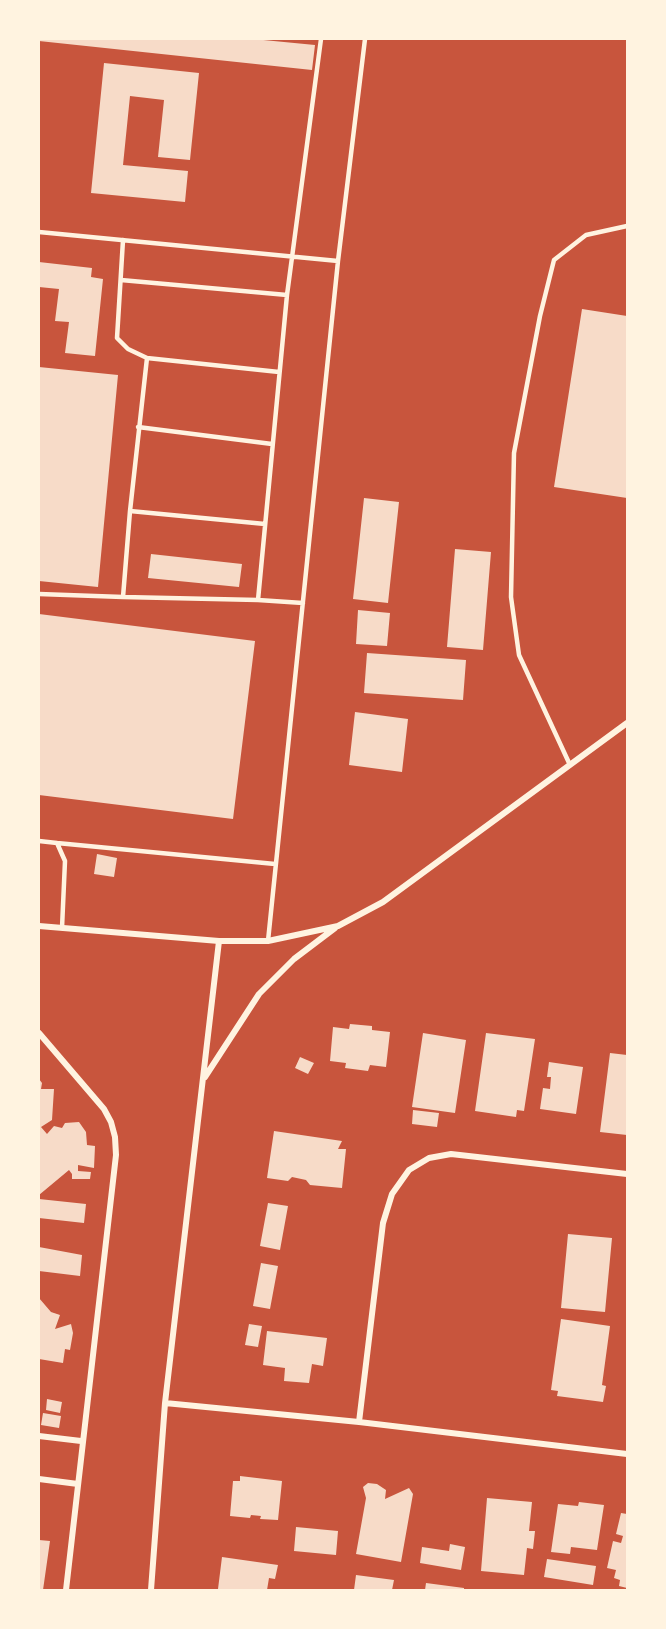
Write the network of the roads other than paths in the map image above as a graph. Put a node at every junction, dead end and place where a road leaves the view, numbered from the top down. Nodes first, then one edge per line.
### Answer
1 (321, 39) edge
2 (365, 39) edge
3 (627, 226) edge
4 (39, 232) edge
5 (123, 240) junction
6 (293, 255) junction
7 (338, 261) junction
8 (121, 280) junction
9 (287, 295) junction
10 (147, 358) junction
11 (279, 372) junction
12 (138, 427) junction
13 (272, 444) junction
14 (130, 511) junction
15 (265, 524) junction
16 (39, 594) edge
17 (123, 597) junction
18 (258, 600) junction
19 (303, 603) junction
20 (627, 723) edge
21 (570, 765) junction
22 (39, 841) edge
23 (57, 843) junction
24 (275, 864) junction
25 (39, 926) edge
26 (338, 926) junction
27 (62, 928) junction
28 (219, 941) junction
29 (268, 941) junction
30 (39, 1034) edge
31 (203, 1080) junction
32 (627, 1174) edge
33 (165, 1403) junction
34 (359, 1422) junction
35 (39, 1436) edge
36 (81, 1441) junction
37 (627, 1454) edge
38 (39, 1479) edge
39 (78, 1484) junction
40 (66, 1590) edge
41 (151, 1590) edge

1 - 6 lane
2 - 7 lane
3 - 21 lane
4 - 5 lane
5 - 6 lane
5 - 8 lane
6 - 7 lane
6 - 9 lane
7 - 19 lane
8 - 9 lane
8 - 10 lane
9 - 11 lane
10 - 11 lane
10 - 12 lane
11 - 13 lane
12 - 13 lane
12 - 14 lane
13 - 15 lane
14 - 15 lane
14 - 17 lane
15 - 18 lane
16 - 17 lane
17 - 18 lane
18 - 19 lane
19 - 24 lane
20 - 21 street
21 - 26 street
22 - 23 lane
23 - 24 lane
23 - 27 lane
24 - 29 lane
25 - 27 street
26 - 29 street
26 - 31 street
27 - 28 street
28 - 29 street
28 - 31 street
30 - 36 street
31 - 33 street
32 - 34 street
33 - 34 street
33 - 41 street
34 - 37 street
35 - 36 street
36 - 39 street
38 - 39 street
39 - 40 street

